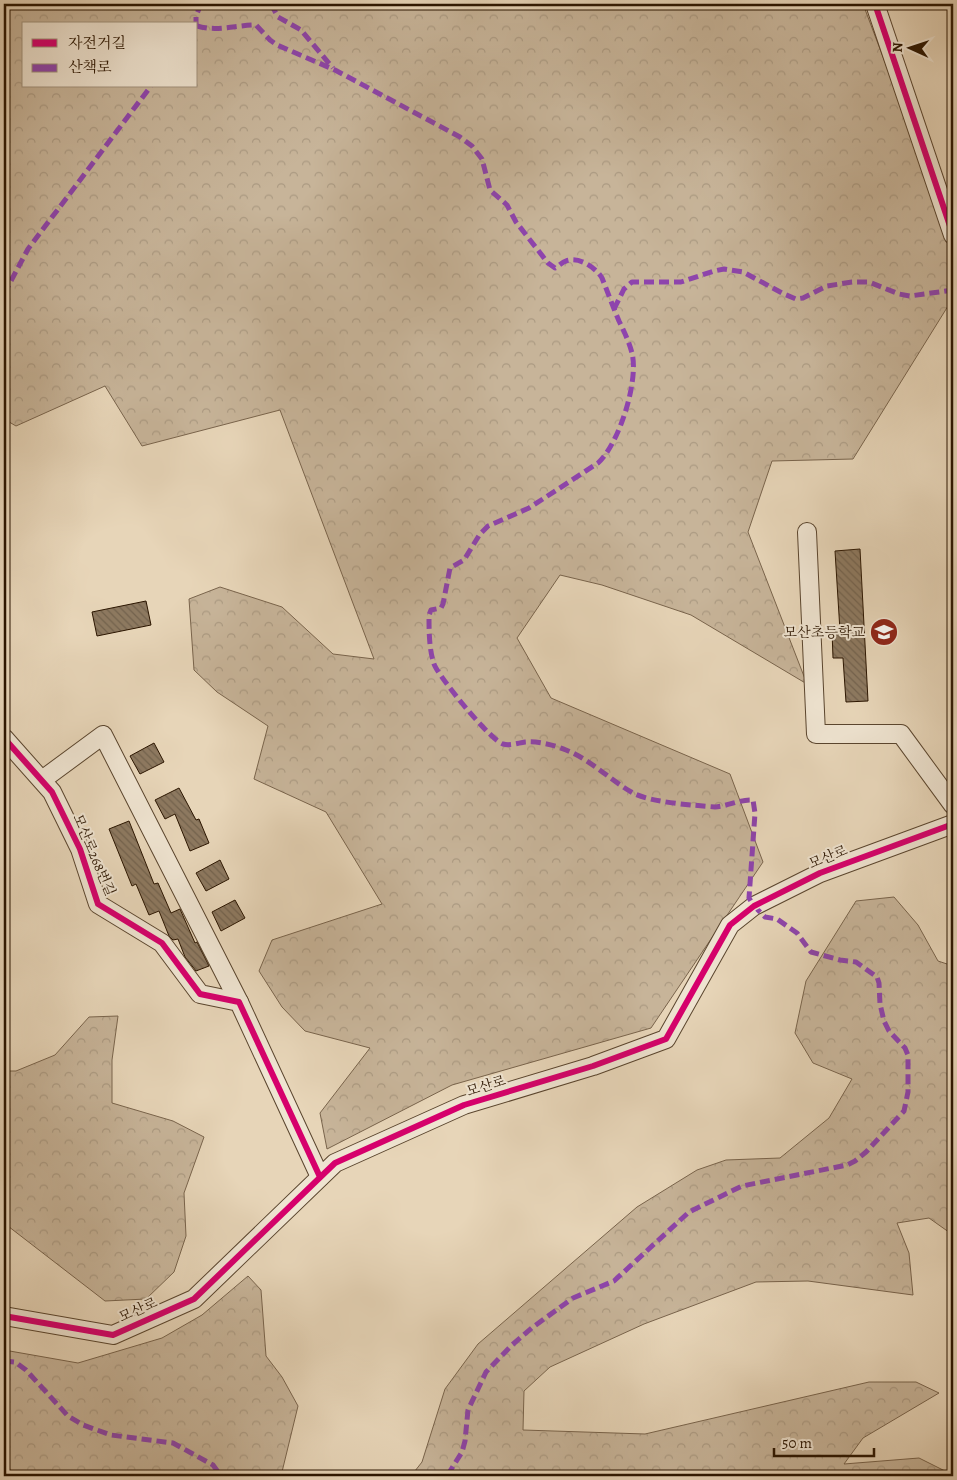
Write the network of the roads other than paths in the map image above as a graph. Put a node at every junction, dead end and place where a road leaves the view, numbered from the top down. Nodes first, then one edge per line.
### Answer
1 (874, 4) edge
2 (953, 236) edge
3 (807, 532) dead end
4 (4, 738) edge
5 (42, 780) junction
6 (953, 805) edge
7 (953, 824) edge
8 (239, 1002) junction
9 (320, 1177) junction
10 (4, 1316) edge

1 - 2 street
3 - 6 street
4 - 5 street, 모산로268번길
5 - 8 street, 모산로268번길
5 - 8 street
7 - 9 street, 모산로
8 - 9 street
9 - 10 street, 모산로

